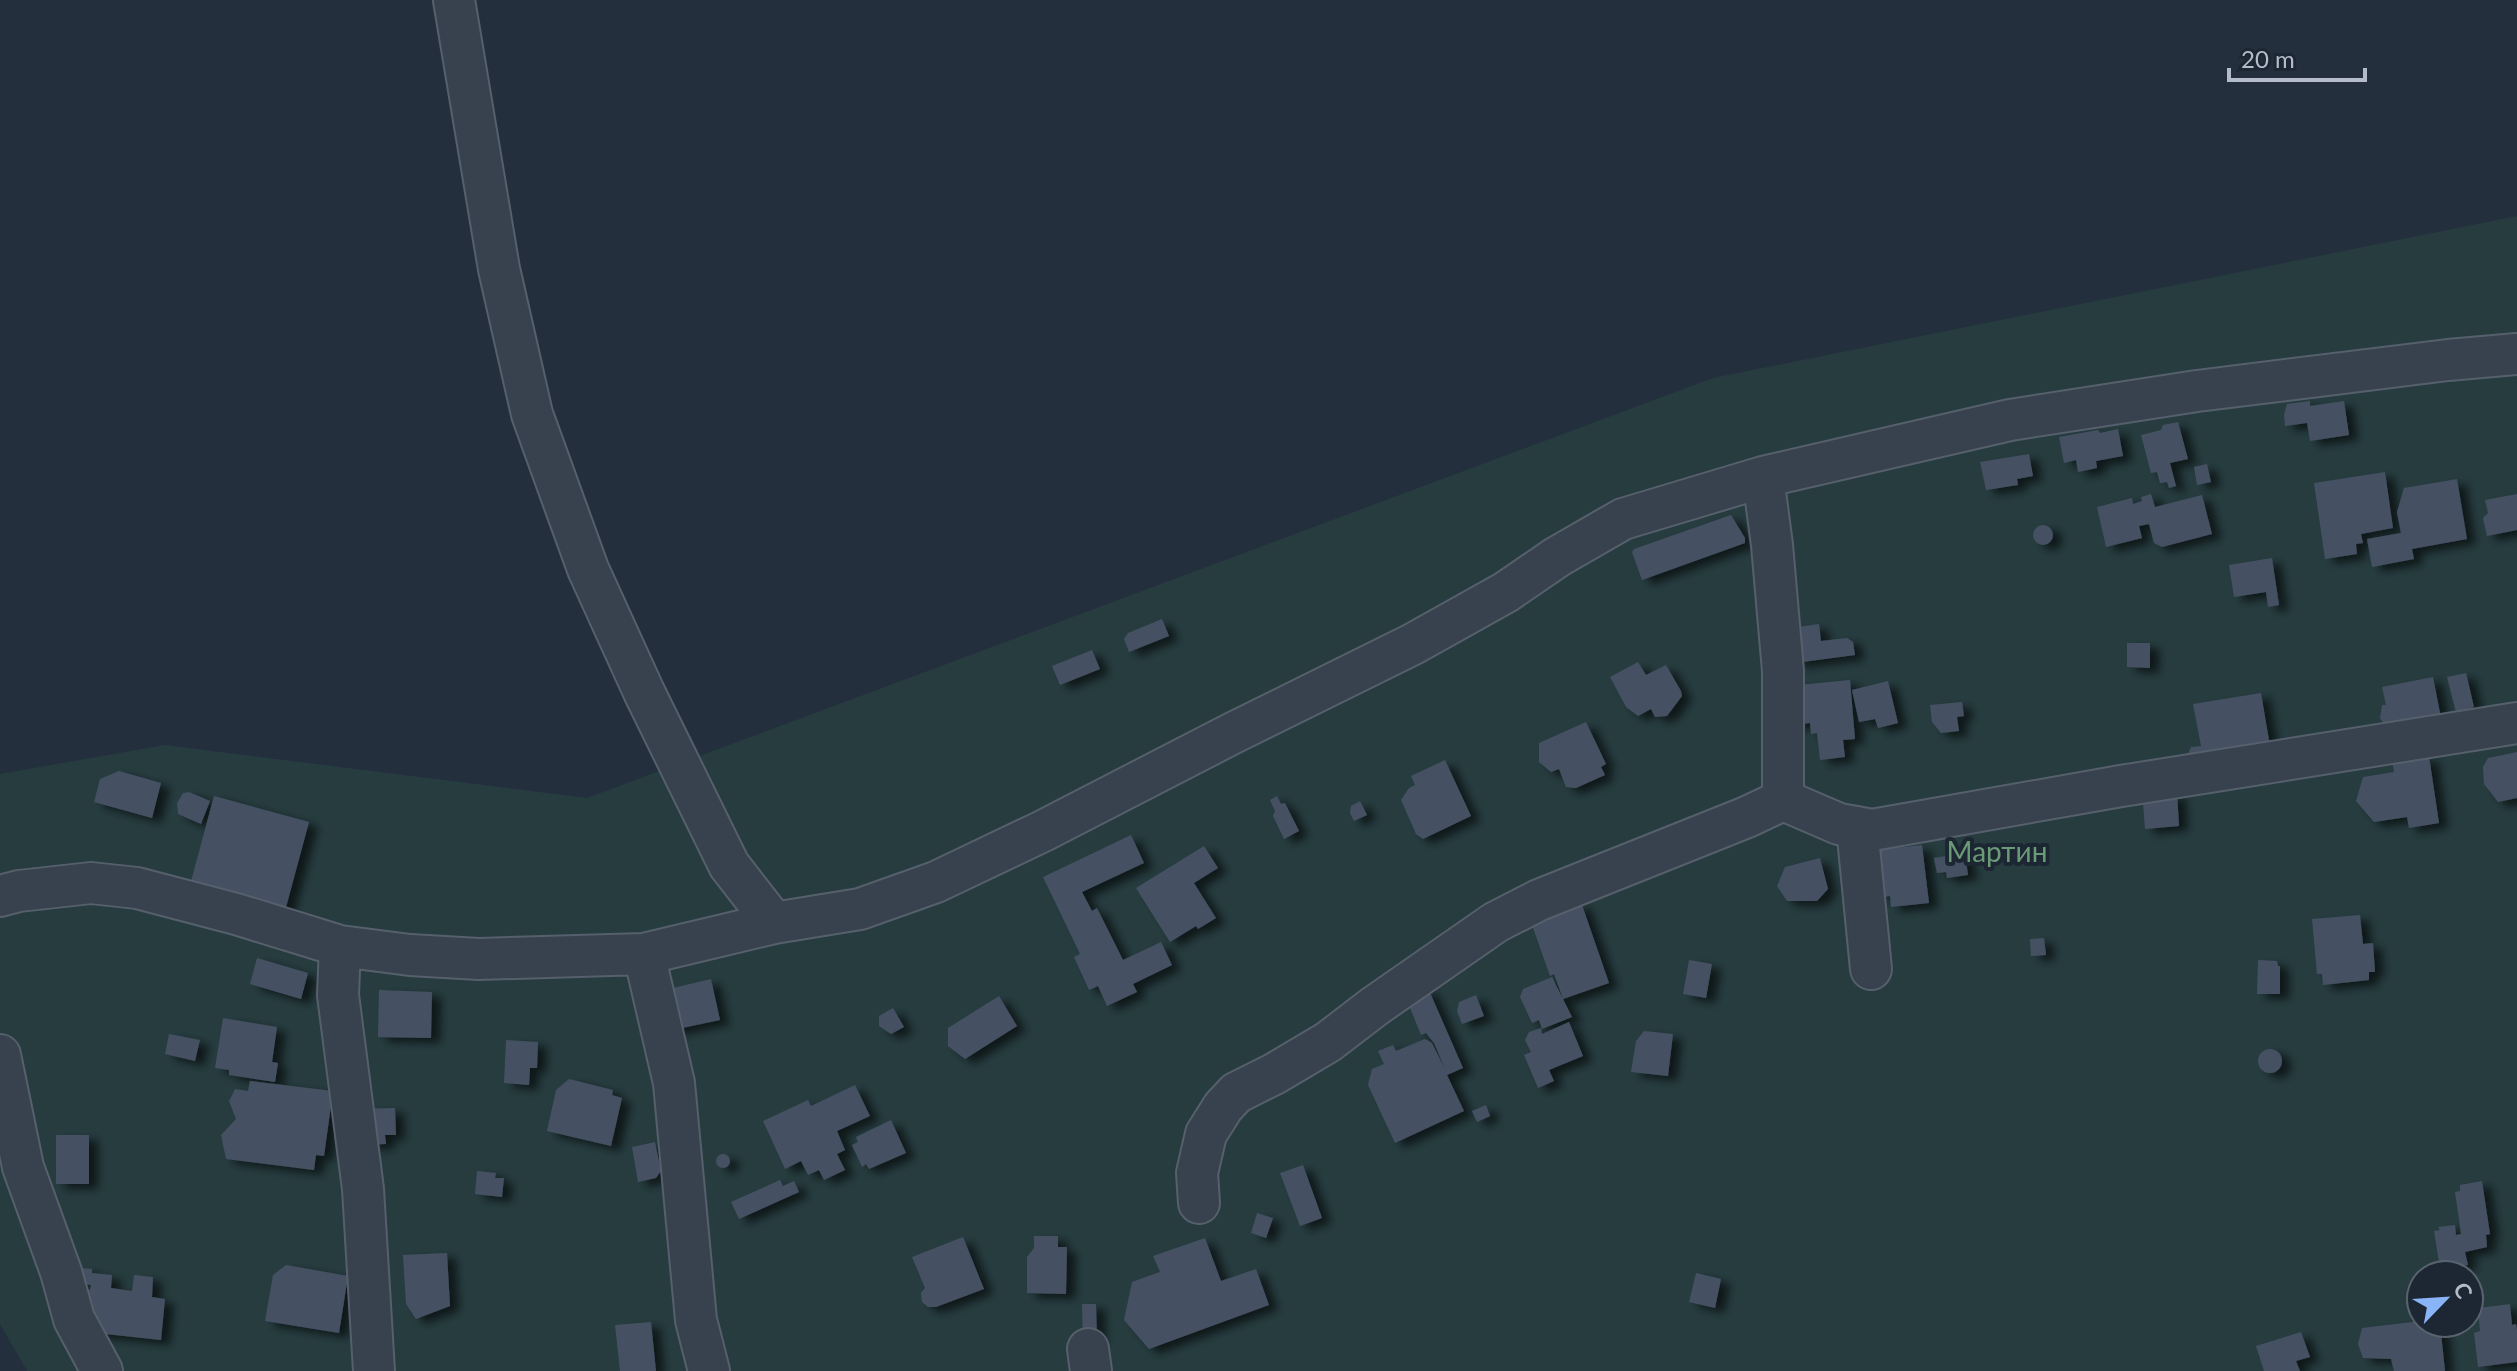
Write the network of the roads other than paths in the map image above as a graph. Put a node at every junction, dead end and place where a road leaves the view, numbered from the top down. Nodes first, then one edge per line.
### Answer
1 (454, 0) edge
2 (2517, 354) edge
3 (1763, 477) junction
4 (2517, 723) edge
5 (1783, 800) junction
6 (1857, 827) junction
7 (0, 896) edge
8 (774, 923) junction
9 (340, 946) junction
10 (644, 954) junction
11 (1871, 969) dead end
12 (0, 1055) edge
13 (1199, 1203) dead end
14 (102, 1371) edge
15 (374, 1371) edge
16 (709, 1371) edge

1 - 8 street
2 - 3 street
3 - 5 street
3 - 8 street
4 - 6 street
5 - 6 street
5 - 13 street
6 - 11 street
7 - 9 street
8 - 10 street
9 - 10 street
9 - 15 street
10 - 16 street
12 - 14 street

